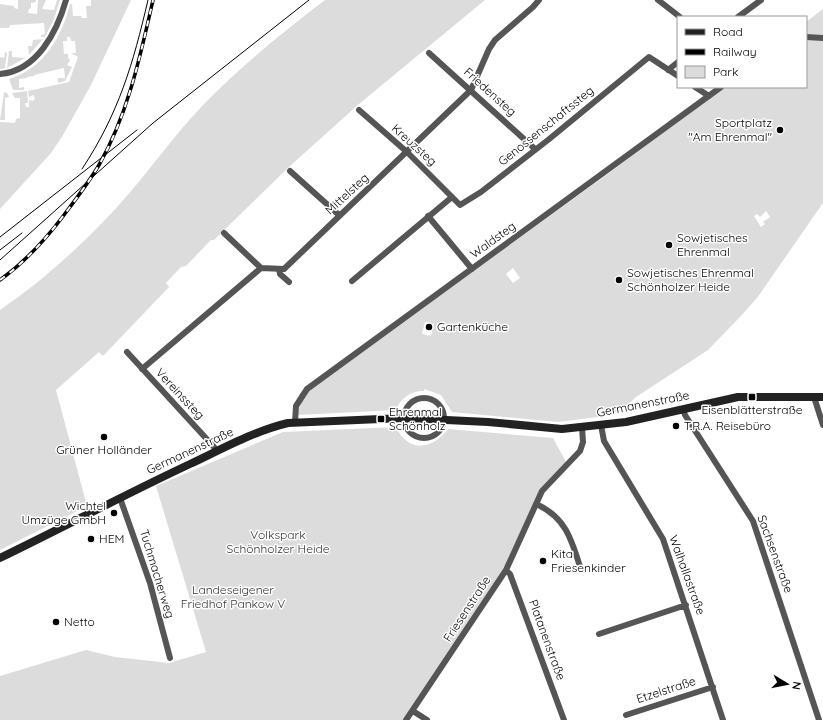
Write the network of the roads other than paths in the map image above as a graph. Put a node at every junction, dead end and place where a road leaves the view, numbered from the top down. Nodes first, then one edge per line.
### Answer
1 (66, 0) edge
2 (539, 0) edge
3 (658, 0) edge
4 (761, 0) edge
5 (679, 16) edge
6 (739, 16) edge
7 (807, 37) edge
8 (823, 38) edge
9 (429, 53) dead end
10 (677, 63) edge
11 (668, 70) junction
12 (0, 74) edge
13 (677, 75) edge
14 (697, 88) edge
15 (720, 88) edge
16 (471, 90) junction
17 (709, 96) junction
18 (358, 110) dead end
19 (535, 149) junction
20 (407, 152) junction
21 (290, 172) dead end
22 (452, 197) junction
23 (340, 215) junction
24 (428, 216) junction
25 (224, 233) dead end
26 (261, 268) junction
27 (279, 269) junction
28 (472, 269) junction
29 (352, 281) dead end
30 (289, 282) dead end
31 (127, 352) dead end
32 (142, 369) junction
33 (814, 397) junction
34 (823, 397) edge
35 (683, 409) junction
36 (404, 418) junction
37 (443, 419) junction
38 (295, 423) junction
39 (823, 425) edge
40 (601, 426) junction
41 (582, 427) junction
42 (216, 452) junction
43 (120, 498) junction
44 (536, 504) junction
45 (0, 558) edge
46 (506, 570) junction
47 (581, 570) dead end
48 (686, 605) junction
49 (599, 634) dead end
50 (170, 658) dead end
51 (713, 687) junction
52 (413, 711) junction
53 (626, 715) dead end
54 (819, 719) edge
55 (406, 720) edge
56 (427, 720) edge
57 (564, 720) edge
58 (723, 720) edge

1 - 12 street
2 - 16 street, Mittelsteg
3 - 5 street
4 - 6 street
7 - 8 street
9 - 16 street, Friedensteg
10 - 11 street
11 - 13 street, Genossenschaftssteg
11 - 19 street, Genossenschaftssteg
14 - 17 street
15 - 17 street, Waldsteg
16 - 19 street, Friedensteg
16 - 20 street, Mittelsteg
17 - 28 street, Waldsteg
18 - 20 street, Kreuzsteg
19 - 22 street, Genossenschaftssteg
20 - 22 street, Kreuzsteg
20 - 23 street, Mittelsteg
21 - 23 street
22 - 24 street
23 - 27 street, Mittelsteg
24 - 28 street
24 - 29 street
25 - 26 street
26 - 27 street
26 - 32 street
27 - 30 street
28 - 38 street, Waldsteg
31 - 32 street, Vereinssteg
32 - 42 street, Vereinssteg
33 - 34 main road, Germanenstraße
33 - 35 main road, Germanenstraße
33 - 39 street
35 - 40 main road, Germanenstraße
35 - 54 street, Sachsenstraße
36 - 37 main road, Germanenstraße
36 - 37 street
36 - 37 street
36 - 38 main road, Germanenstraße
37 - 41 main road, Germanenstraße
38 - 42 main road, Germanenstraße
40 - 41 main road, Germanenstraße
40 - 48 street, Walhallastraße
41 - 44 street, Friesenstraße
42 - 43 main road, Germanenstraße
43 - 45 main road, Germanenstraße
43 - 50 street, Tuchmacherweg
44 - 46 street, Friesenstraße
44 - 47 street
46 - 52 street, Friesenstraße
46 - 57 street, Platanenstraße
48 - 49 street
48 - 51 street, Walhallastraße
51 - 53 street, Etzelstraße
51 - 58 street, Walhallastraße
52 - 55 street, Friesenstraße
52 - 56 street

